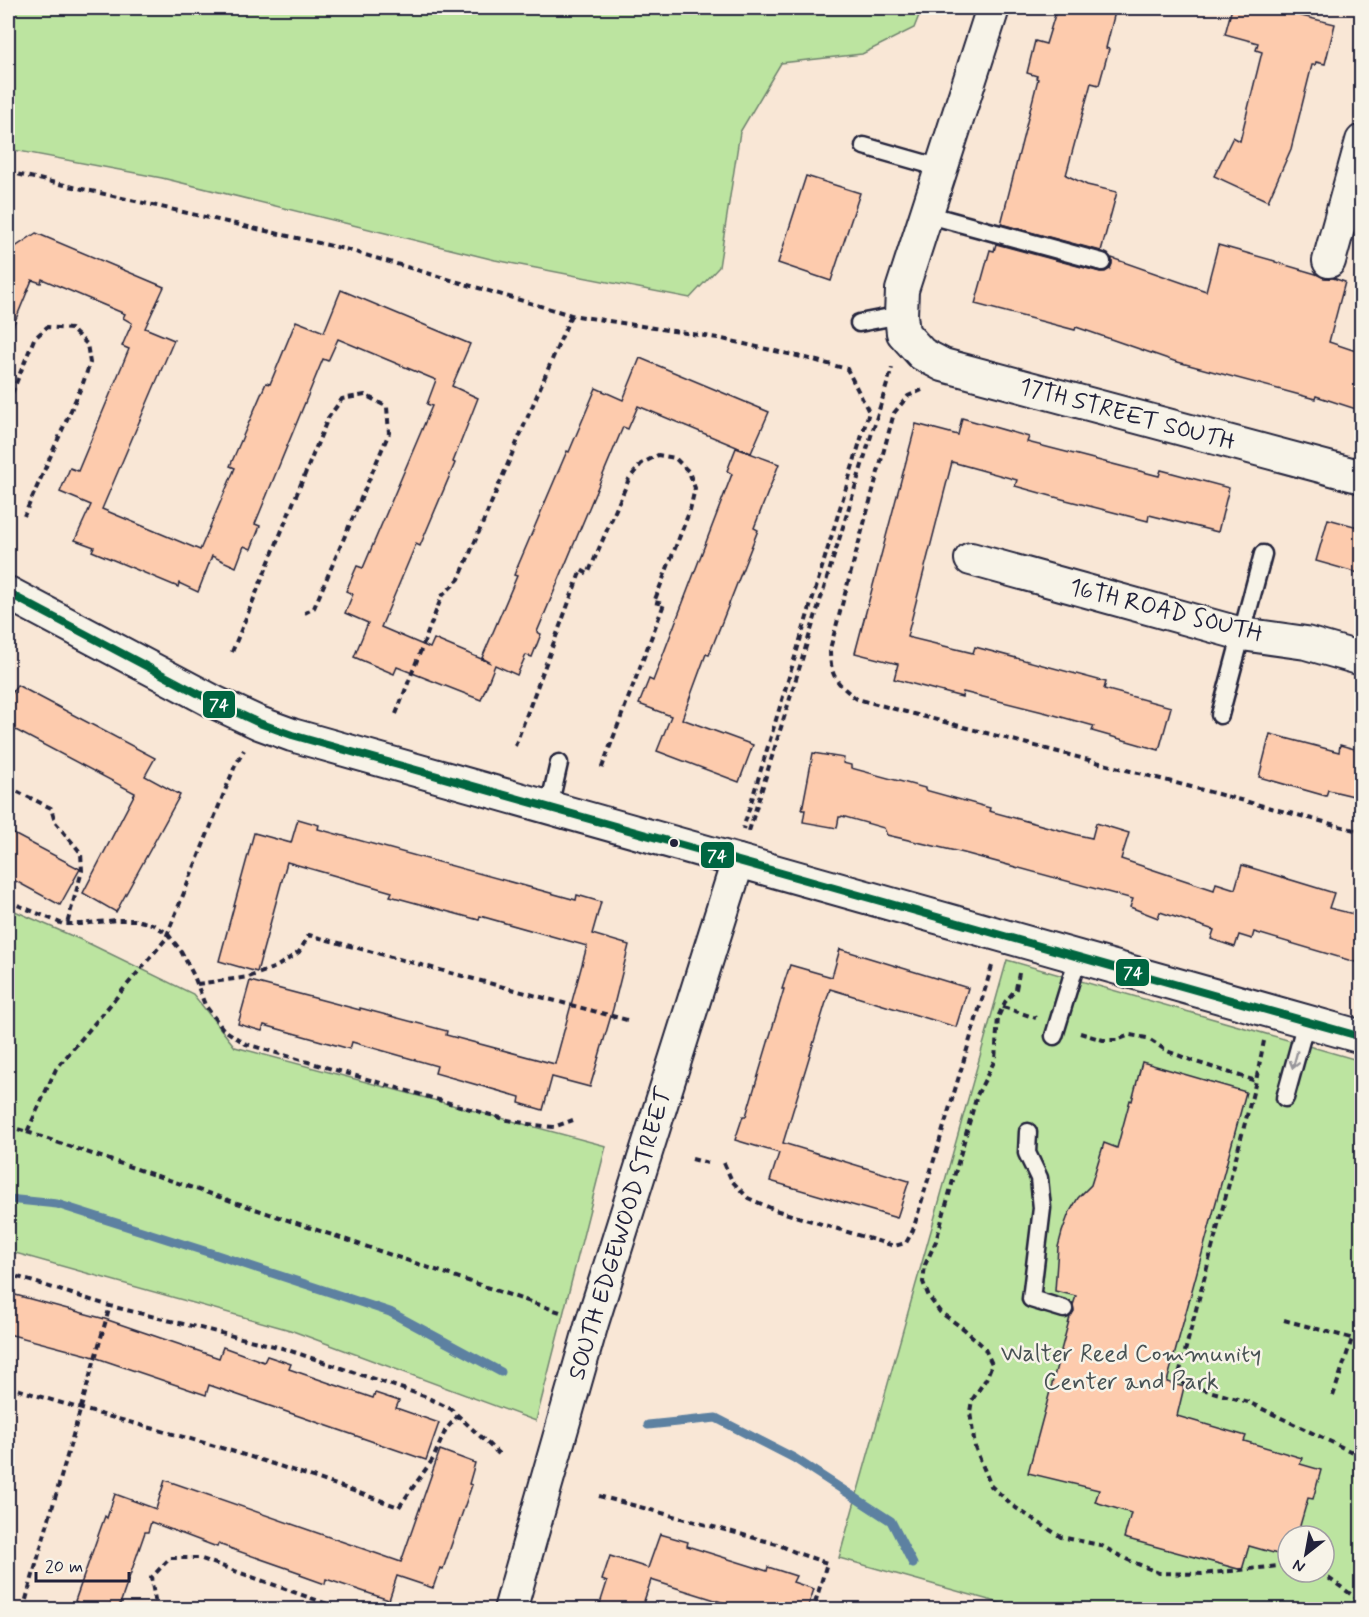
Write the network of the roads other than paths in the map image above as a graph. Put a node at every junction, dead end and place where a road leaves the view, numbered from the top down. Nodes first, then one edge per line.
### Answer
1 (993, 8) edge
2 (1362, 141) edge
3 (864, 146) dead end
4 (941, 168) junction
5 (926, 214) junction
6 (1329, 261) dead end
7 (1102, 262) dead end
8 (859, 323) dead end
9 (900, 336) junction
10 (1362, 477) edge
11 (1263, 554) dead end
12 (971, 559) dead end
13 (8, 593) edge
14 (1242, 634) junction
15 (1362, 659) edge
16 (1220, 715) dead end
17 (559, 763) dead end
18 (549, 807) junction
19 (738, 861) junction
20 (1078, 957) junction
21 (1306, 1022) junction
22 (1056, 1031) road end
23 (1362, 1037) edge
24 (1285, 1098) dead end
25 (1028, 1132) dead end
26 (1064, 1309) dead end
27 (510, 1610) edge

1 - 4 street
2 - 6 street
3 - 4 lane
4 - 5 street
5 - 7 lane
5 - 9 street
8 - 9 lane
9 - 10 street, 17TH STREET SOUTH
11 - 14 lane
12 - 14 street, 16TH ROAD SOUTH
13 - 18 street
14 - 15 street, 16TH ROAD SOUTH
14 - 16 lane
17 - 18 lane
18 - 19 street
19 - 20 street
19 - 27 street, SOUTH EDGEWOOD STREET
20 - 21 street
20 - 22 lane
21 - 23 street
21 -> 24 lane
25 - 26 lane

